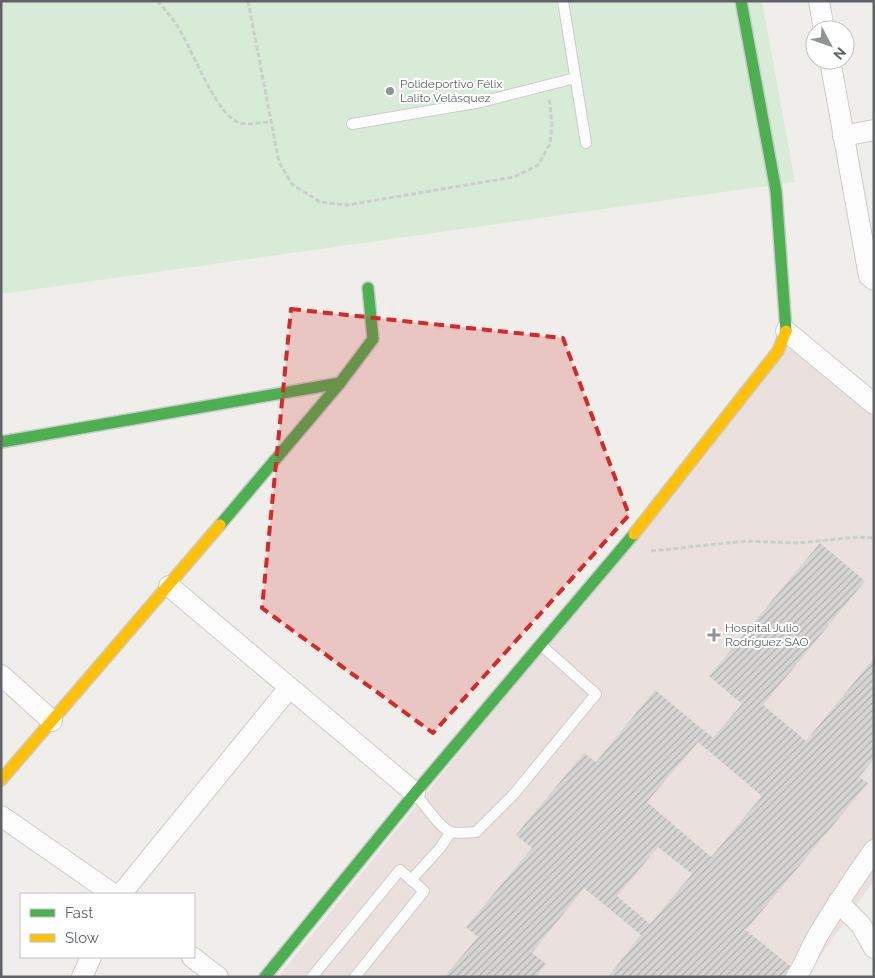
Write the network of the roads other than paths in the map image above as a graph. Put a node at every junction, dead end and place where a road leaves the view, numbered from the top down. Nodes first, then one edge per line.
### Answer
1 (563, 1) edge
2 (741, 1) edge
3 (819, 1) edge
4 (822, 20) edge
5 (832, 70) edge
6 (575, 78) junction
7 (352, 124) dead end
8 (874, 130) edge
9 (844, 136) junction
10 (586, 143) dead end
11 (874, 280) edge
12 (368, 288) dead end
13 (786, 331) junction
14 (340, 382) junction
15 (874, 404) edge
16 (1, 442) edge
17 (170, 586) junction
18 (541, 645) junction
19 (1, 675) edge
20 (289, 688) junction
21 (52, 721) junction
22 (1, 780) edge
23 (415, 793) junction
24 (1, 816) edge
25 (450, 832) junction
26 (874, 850) edge
27 (411, 880) junction
28 (112, 893) edge
29 (122, 893) edge
30 (838, 902) junction
31 (874, 948) edge
32 (91, 958) edge
33 (193, 958) edge
34 (82, 977) edge
35 (218, 977) edge
36 (265, 977) edge
37 (312, 977) edge
38 (355, 977) edge
39 (796, 977) edge

1 - 6 lane
2 - 13 street
3 - 4 street
5 - 9 street
6 - 7 lane
6 - 10 lane
8 - 9 street
9 - 11 street
12 - 14 street
13 - 15 street
13 - 18 street
14 - 16 street
14 - 17 street
17 - 20 street
17 - 21 street
18 - 23 street
18 - 25 lane
19 - 21 street
20 - 23 street
20 - 29 street
21 - 22 street
23 - 25 lane
23 - 36 street
24 - 28 street
25 - 27 lane
26 - 30 street
27 - 37 lane
27 - 38 lane
30 - 31 street
30 - 39 street
32 - 34 street
33 - 35 street

